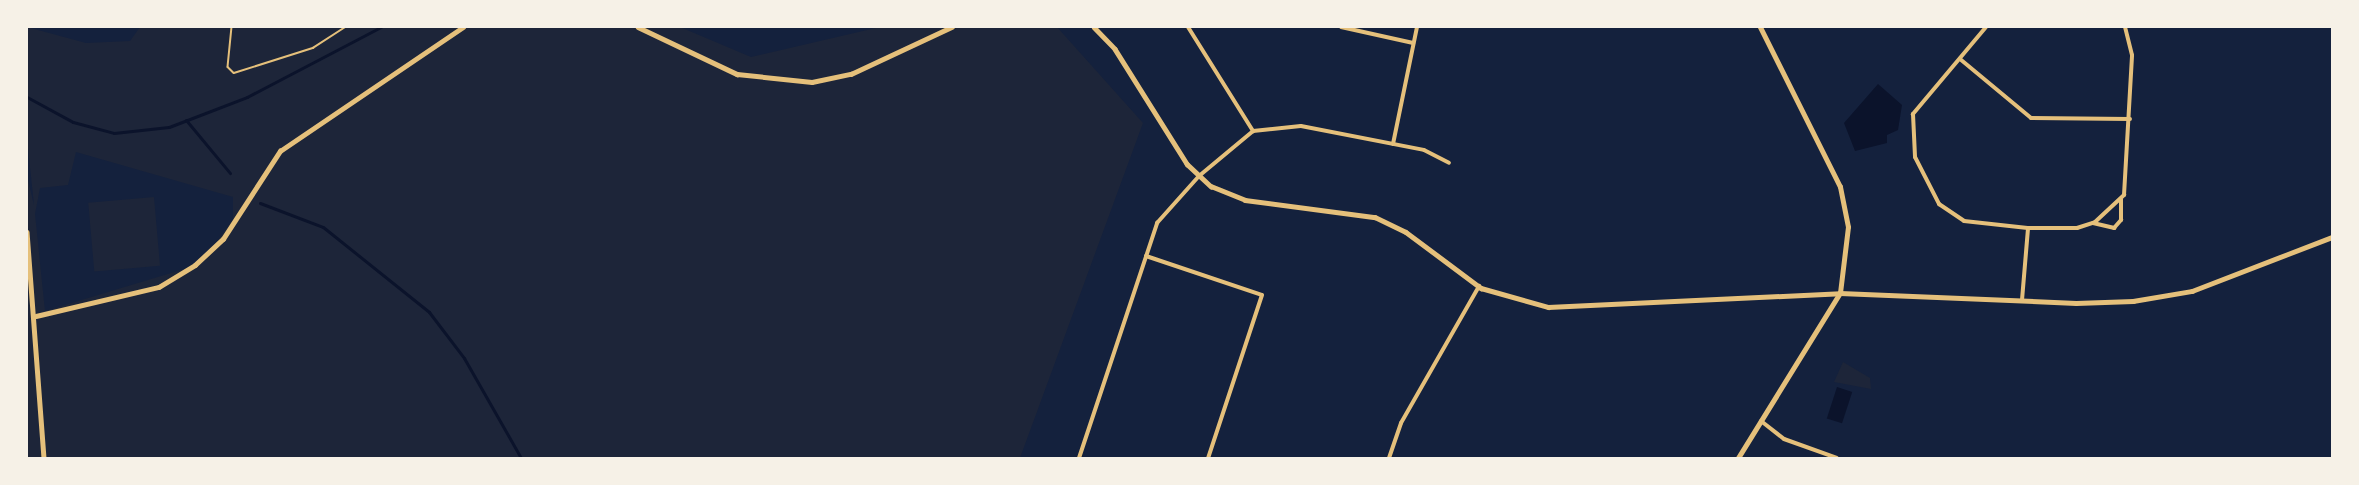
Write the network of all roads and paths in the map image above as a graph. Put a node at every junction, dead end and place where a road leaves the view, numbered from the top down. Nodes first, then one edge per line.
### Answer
1 (232, 27) edge
2 (345, 27) edge
3 (463, 27) edge
4 (638, 27) edge
5 (656, 27) edge
6 (952, 27) edge
7 (1094, 27) edge
8 (1188, 27) edge
9 (1341, 27) edge
10 (1417, 27) edge
11 (1760, 27) edge
12 (1986, 27) edge
13 (2125, 27) edge
14 (651, 34) junction
15 (1413, 43) junction
16 (1960, 59) junction
17 (2130, 118) junction
18 (1252, 131) junction
19 (1394, 144) junction
20 (1449, 163) dead end
21 (1199, 176) junction
22 (2121, 198) junction
23 (2092, 223) junction
24 (2028, 228) junction
25 (27, 232) edge
26 (2332, 237) edge
27 (1146, 256) junction
28 (1479, 286) junction
29 (1840, 293) junction
30 (2022, 300) junction
31 (36, 316) junction
32 (1760, 420) junction
33 (44, 458) edge
34 (1079, 458) edge
35 (1208, 458) edge
36 (1389, 458) edge
37 (1738, 458) edge
38 (1837, 458) edge

1 - 2 path
3 - 31 street
4 - 14 street
5 - 14 street
6 - 14 street
7 - 21 street
8 - 18 street
9 - 15 street
10 - 15 street
11 - 29 street
12 - 16 street
13 - 17 street
15 - 19 street
16 - 17 street
16 - 24 street
17 - 22 street
18 - 19 street
18 - 21 street
19 - 20 street
21 - 27 street
21 - 28 street
22 - 23 street
22 - 23 street
23 - 24 street
24 - 30 street
25 - 31 street
26 - 30 street
27 - 34 street
27 - 35 street
28 - 29 street
28 - 36 street
29 - 30 street
29 - 32 street
31 - 33 street
32 - 37 street
32 - 38 street

